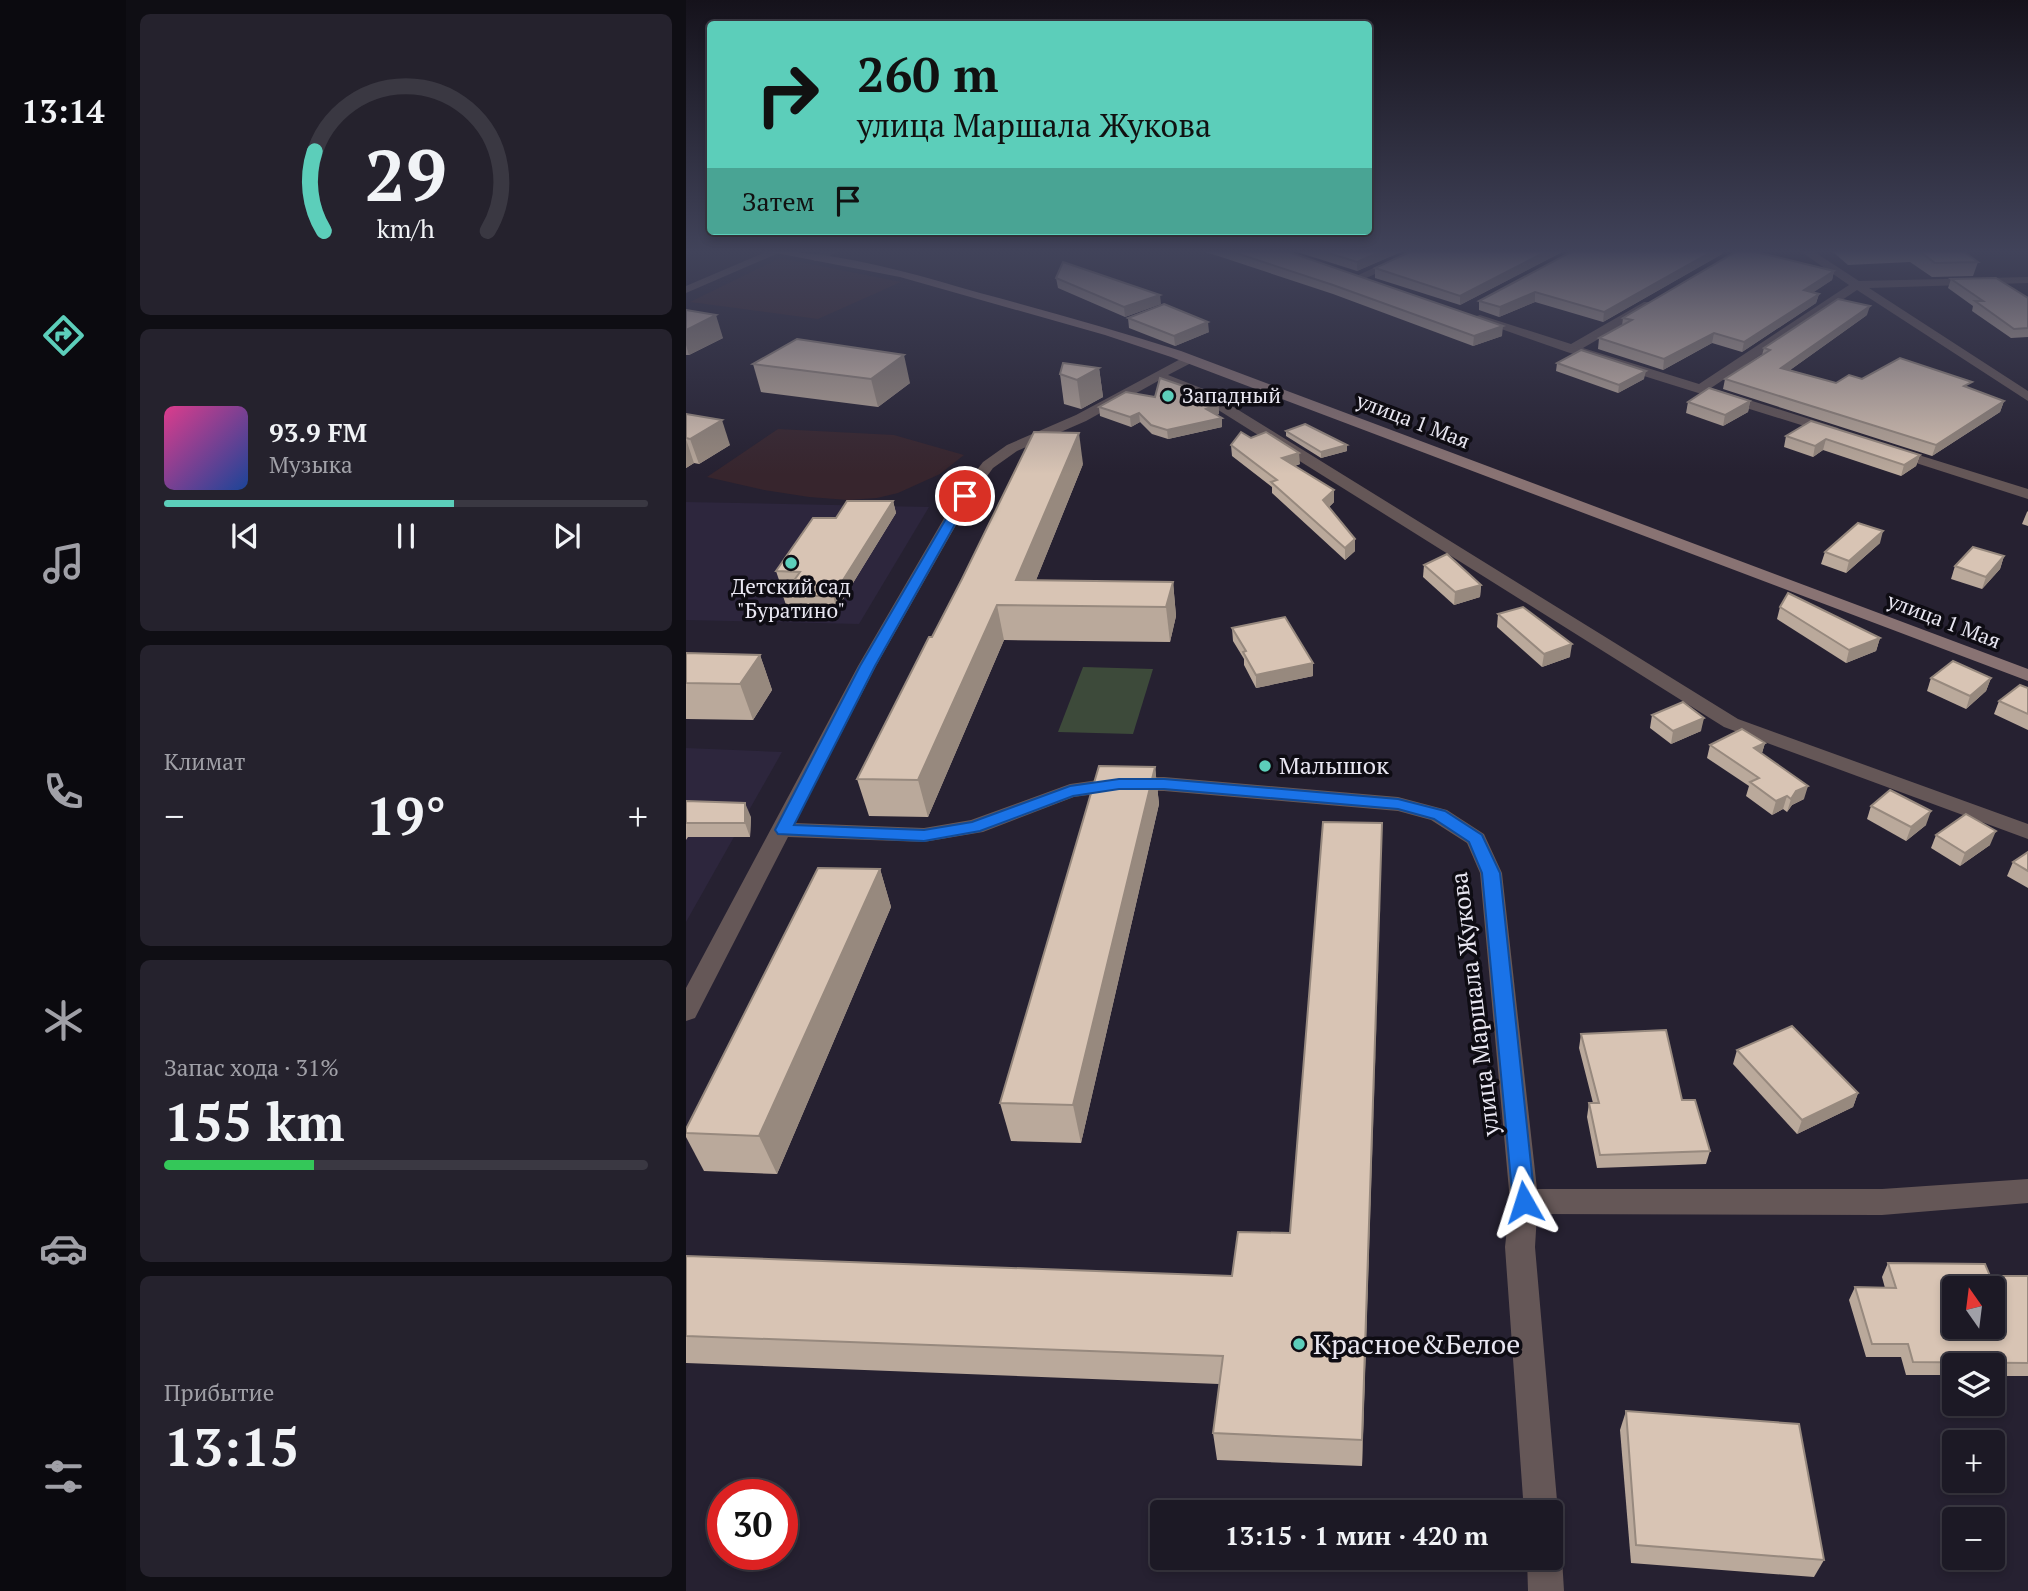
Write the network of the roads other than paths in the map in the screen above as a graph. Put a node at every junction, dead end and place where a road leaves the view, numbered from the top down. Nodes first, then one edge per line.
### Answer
1 (1083, 325) edge
2 (1497, 325) edge
3 (1613, 325) edge
4 (1796, 325) edge
5 (1918, 325) edge
6 (1571, 349) junction
7 (1188, 359) junction
8 (1158, 376) junction
9 (1701, 389) junction
10 (2028, 397) edge
11 (1845, 435) edge
12 (1884, 447) edge
13 (2028, 494) edge
14 (2028, 674) edge
15 (783, 830) junction
16 (2028, 832) edge
17 (686, 1011) edge
18 (2028, 1191) edge
19 (1524, 1202) junction
20 (1540, 1500) edge
21 (1545, 1570) edge
22 (1546, 1591) edge

1 - 7 main road, улица 1 Мая
2 - 6 street
3 - 6 street
4 - 9 street
5 - 10 street
6 - 9 street
7 - 8 street
7 - 14 main road, улица 1 Мая
8 - 15 street
8 - 16 street
9 - 11 street
12 - 13 street
15 - 17 street
15 - 19 street, улица Маршала Жукова
18 - 19 street
19 - 20 street, улица Маршала Жукова
21 - 22 street

